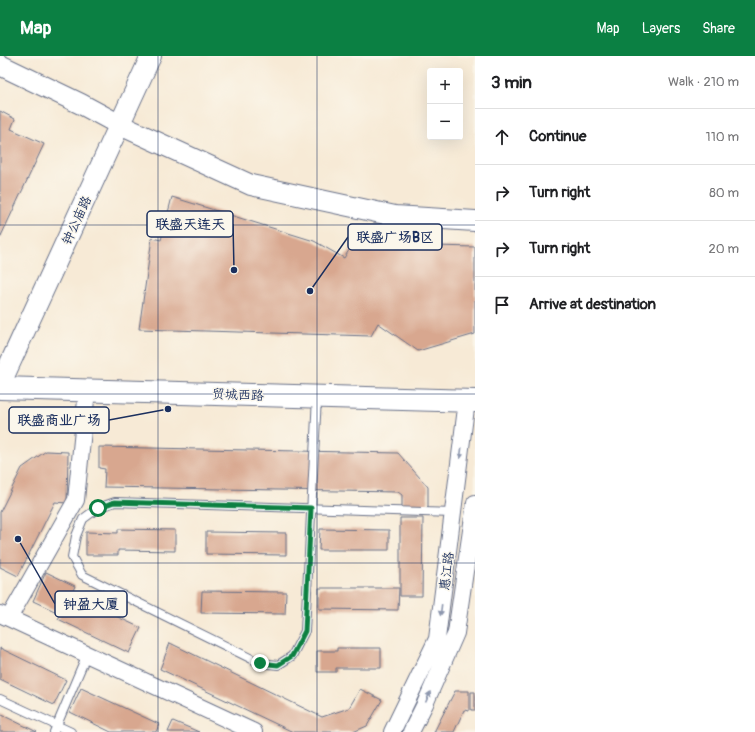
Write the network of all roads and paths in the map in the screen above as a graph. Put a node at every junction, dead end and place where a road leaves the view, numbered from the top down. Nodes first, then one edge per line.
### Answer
1 (151, 56) edge
2 (0, 65) edge
3 (120, 125) junction
4 (475, 221) edge
5 (0, 386) edge
6 (87, 390) junction
7 (317, 396) junction
8 (471, 401) edge
9 (475, 503) edge
10 (311, 508) junction
11 (453, 514) junction
12 (5, 616) edge
13 (87, 654) junction
14 (0, 699) edge
15 (56, 729) edge
16 (71, 732) edge
17 (254, 732) edge
18 (392, 732) edge
19 (411, 732) edge

1 - 3 street, 钟公庙路
2 - 3 street
3 - 4 street
3 - 5 street, 钟公庙路
5 - 6 main road, 贸城西路
6 - 7 main road, 贸城西路
6 - 12 street
7 - 8 main road, 贸城西路
7 - 10 lane
8 -> 11 street, 惠江路
19 -> 9 street, 惠江路
10 - 10 lane
10 - 11 lane
11 -> 18 street, 惠江路
12 - 13 street
13 - 15 lane
13 - 17 street
14 - 15 lane
15 - 16 lane

